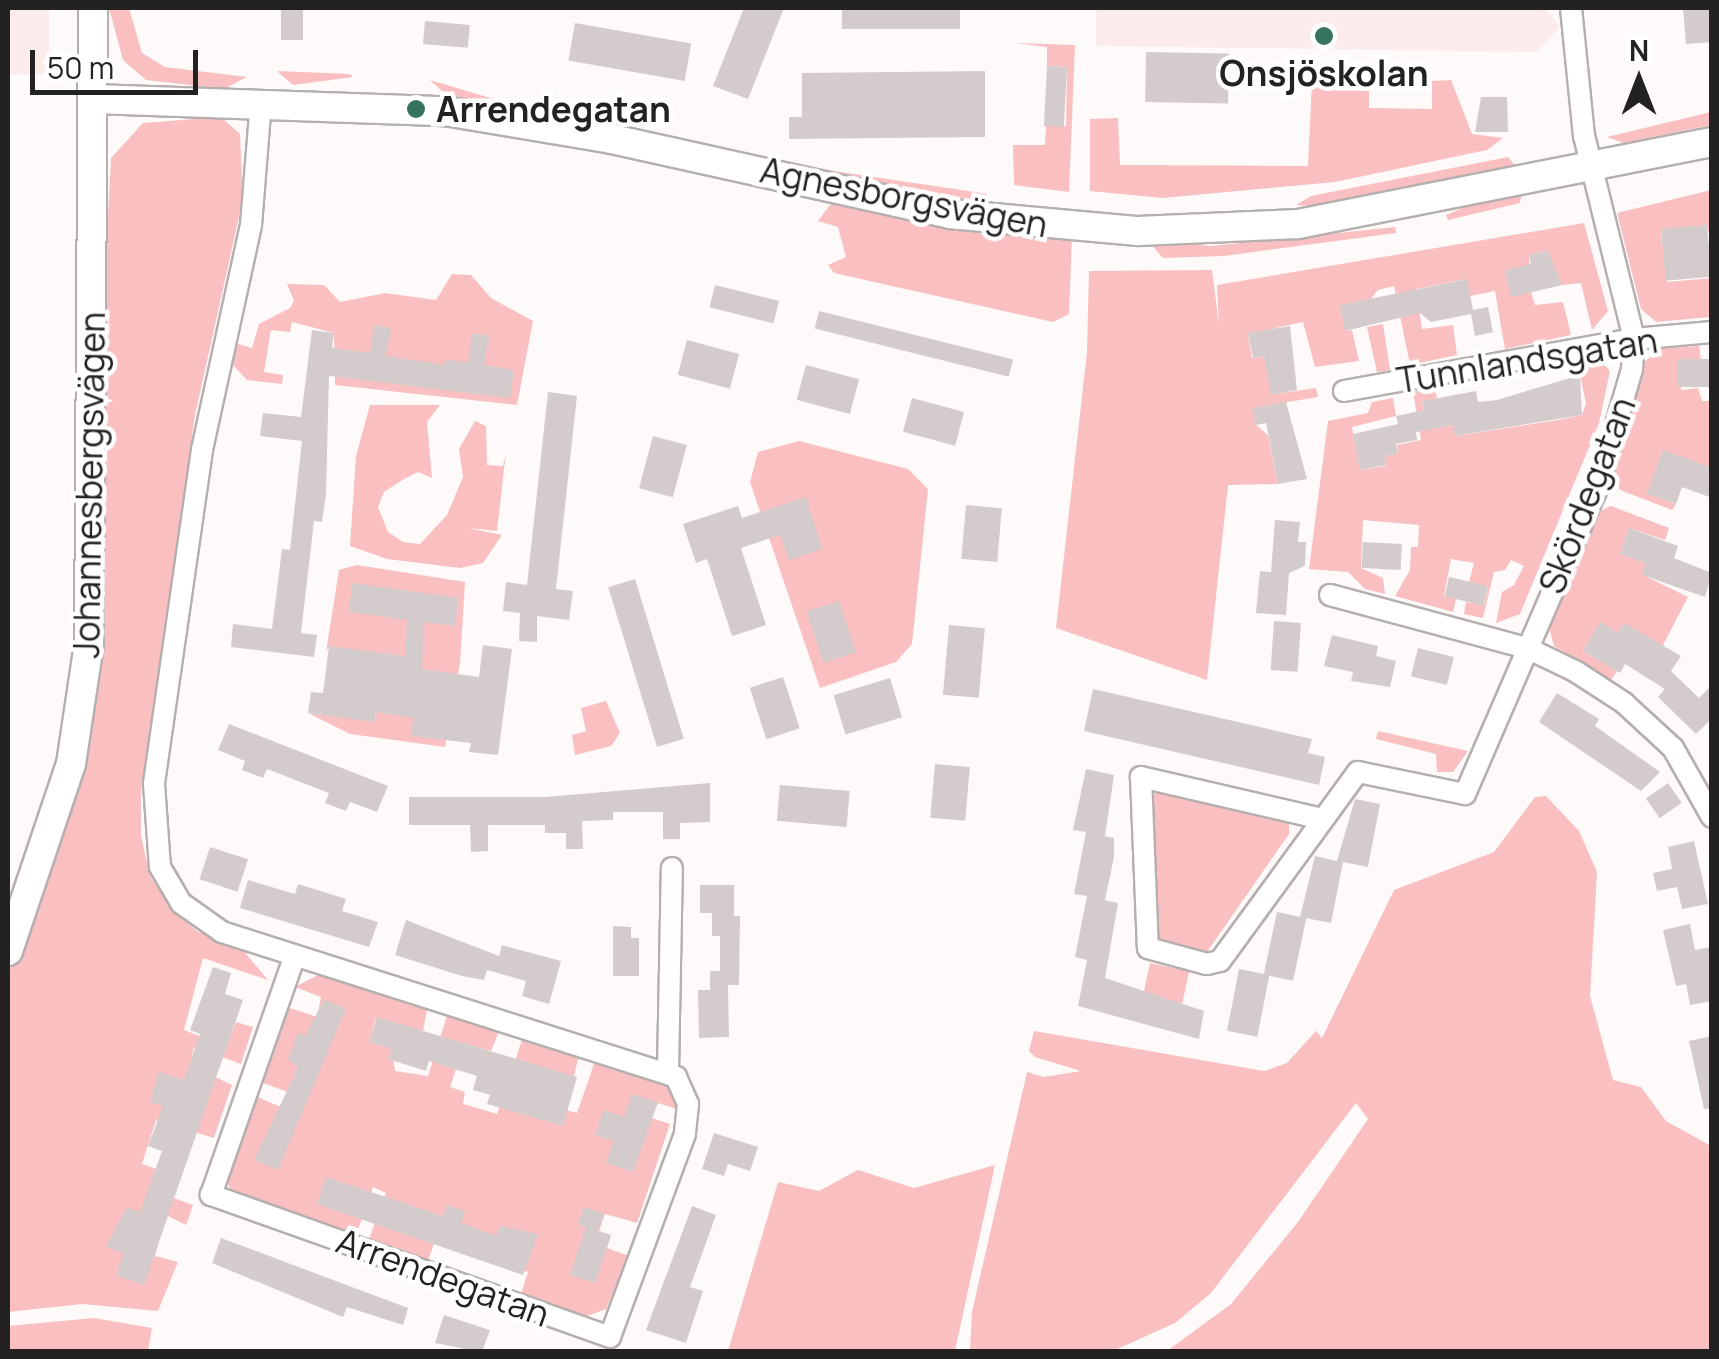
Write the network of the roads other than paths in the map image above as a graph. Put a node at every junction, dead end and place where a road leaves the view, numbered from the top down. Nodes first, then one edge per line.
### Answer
1 (94, 8) edge
2 (1569, 10) edge
3 (94, 99) junction
4 (261, 101) junction
5 (1712, 142) edge
6 (1592, 166) junction
7 (1712, 332) edge
8 (1634, 339) junction
9 (1344, 391) dead end
10 (1330, 595) dead end
11 (1526, 648) junction
12 (1712, 817) edge
13 (1318, 818) junction
14 (672, 868) dead end
15 (8, 951) edge
16 (294, 958) junction
17 (668, 1070) junction

1 - 3 street, Johannesbergsvägen
2 - 6 street, Skördegatan
3 - 4 street, Agnesborgsvägen
3 - 15 street, Johannesbergsvägen
4 - 6 street, Agnesborgsvägen
4 - 16 street
5 - 6 street, Agnesborgsvägen
6 - 8 street, Skördegatan
7 - 8 street, Tunnlandsgatan
8 - 9 street, Tunnlandsgatan
8 - 11 street, Skördegatan
10 - 11 street
11 - 12 street
11 - 13 street, Skördegatan
13 - 13 street
14 - 17 street
16 - 17 street
16 - 17 street, Arrendegatan

